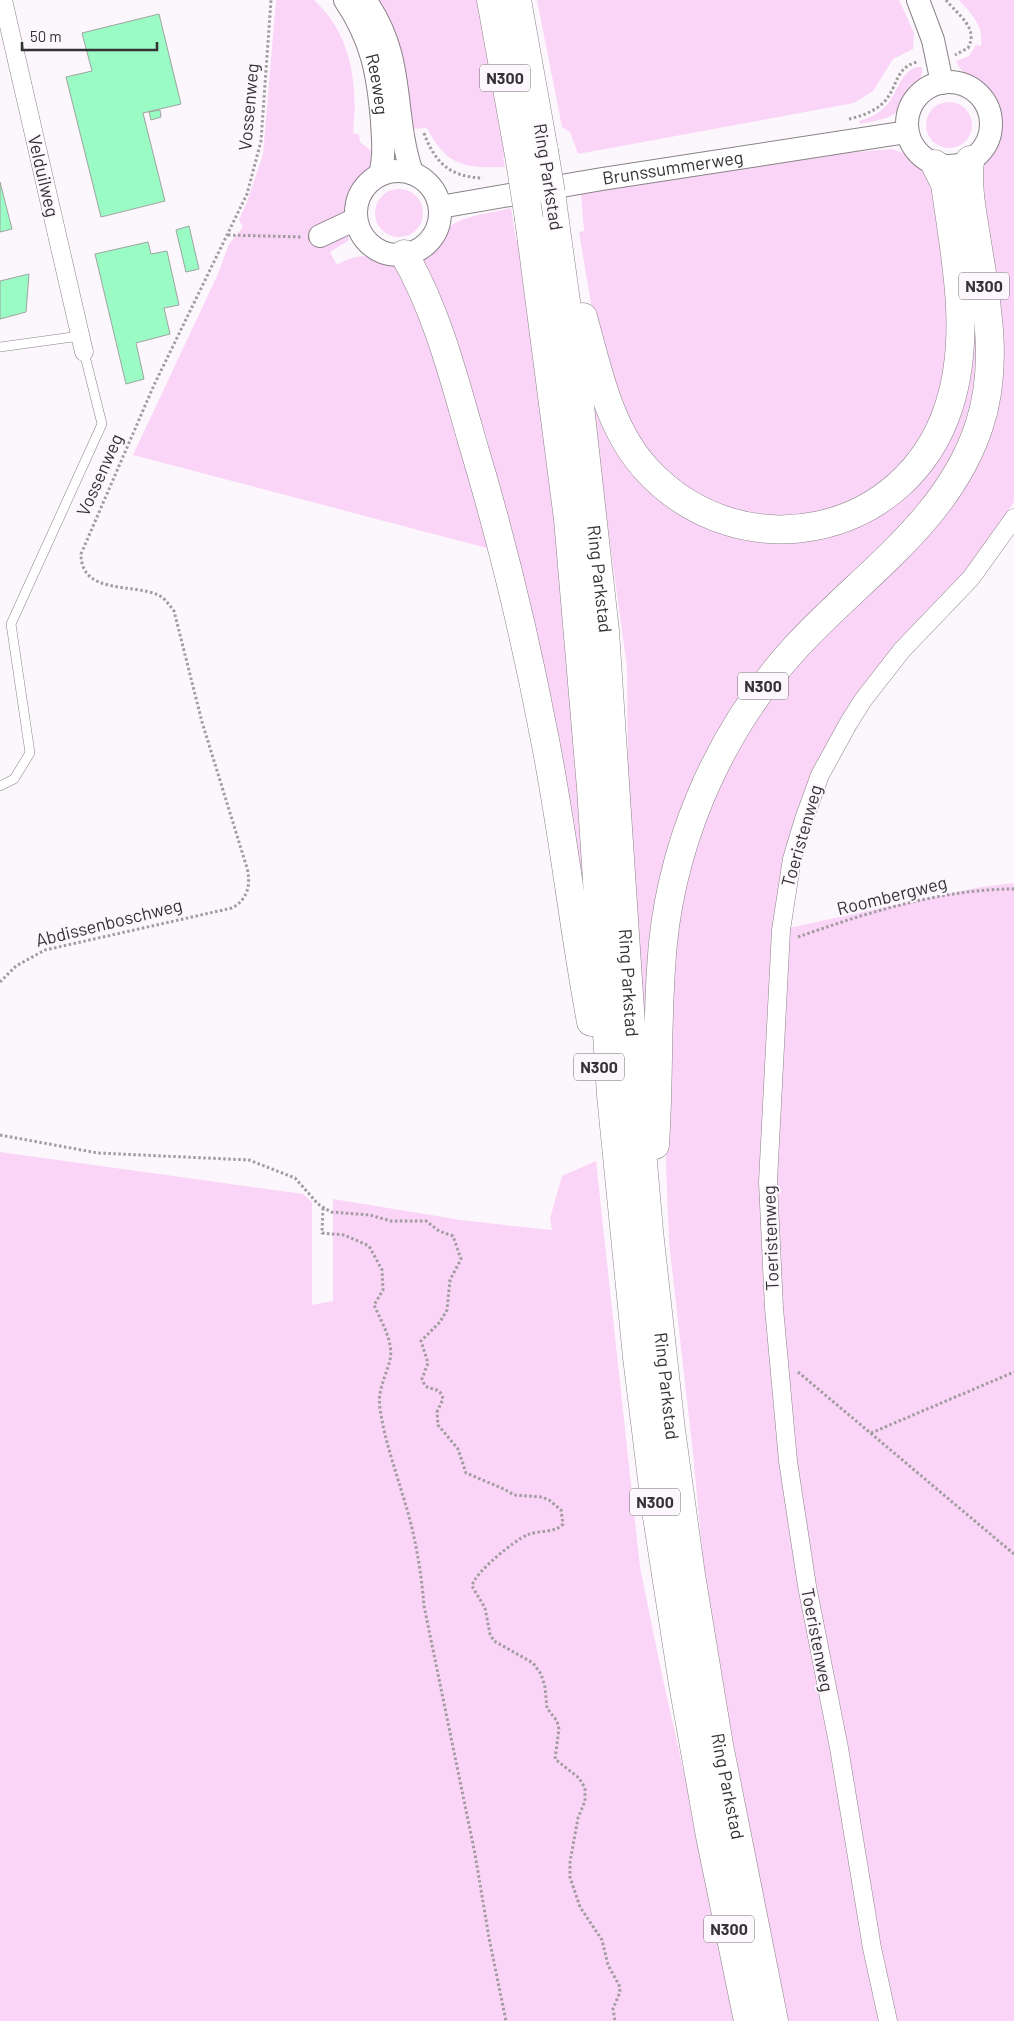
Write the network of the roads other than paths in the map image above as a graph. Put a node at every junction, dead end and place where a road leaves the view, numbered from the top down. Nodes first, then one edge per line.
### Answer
1 (3, 0) edge
2 (345, 0) edge
3 (365, 0) edge
4 (492, 0) edge
5 (517, 0) edge
6 (918, 0) edge
7 (942, 83) junction
8 (908, 132) junction
9 (532, 153) junction
10 (970, 160) junction
11 (935, 164) junction
12 (412, 173) junction
13 (380, 175) junction
14 (440, 207) junction
15 (541, 217) junction
16 (356, 219) junction
17 (320, 236) road end
18 (404, 254) junction
19 (82, 344) junction
20 (0, 347) edge
21 (1014, 518) edge
22 (0, 786) edge
23 (617, 1166) junction
24 (649, 1231) junction
25 (748, 2021) edge
26 (774, 2021) edge
27 (888, 2021) edge

1 - 19 street, Velduilweg
2 - 13 street, Reeweg
3 - 12 street, Reeweg
4 - 9 highway, Ring Parkstad / N300
5 - 9 highway, Ring Parkstad / N300
6 - 7 street
7 - 8 street
7 - 10 street
8 - 11 street
8 - 14 street, Brunssummerweg
9 - 15 highway, Ring Parkstad / N300, bridge
10 - 11 street
10 - 24 highway, N300
11 - 15 highway, N300
12 - 13 street
12 - 14 street
13 - 16 street
14 - 18 street
15 - 23 highway, Ring Parkstad / N300
15 - 24 highway, Ring Parkstad / N300
16 - 17 street
16 - 18 street
18 - 23 highway, N300
19 - 20 lane
19 - 22 lane
21 - 27 street, Toeristenweg
23 - 25 highway, Ring Parkstad / N300
24 - 26 highway, Ring Parkstad / N300

